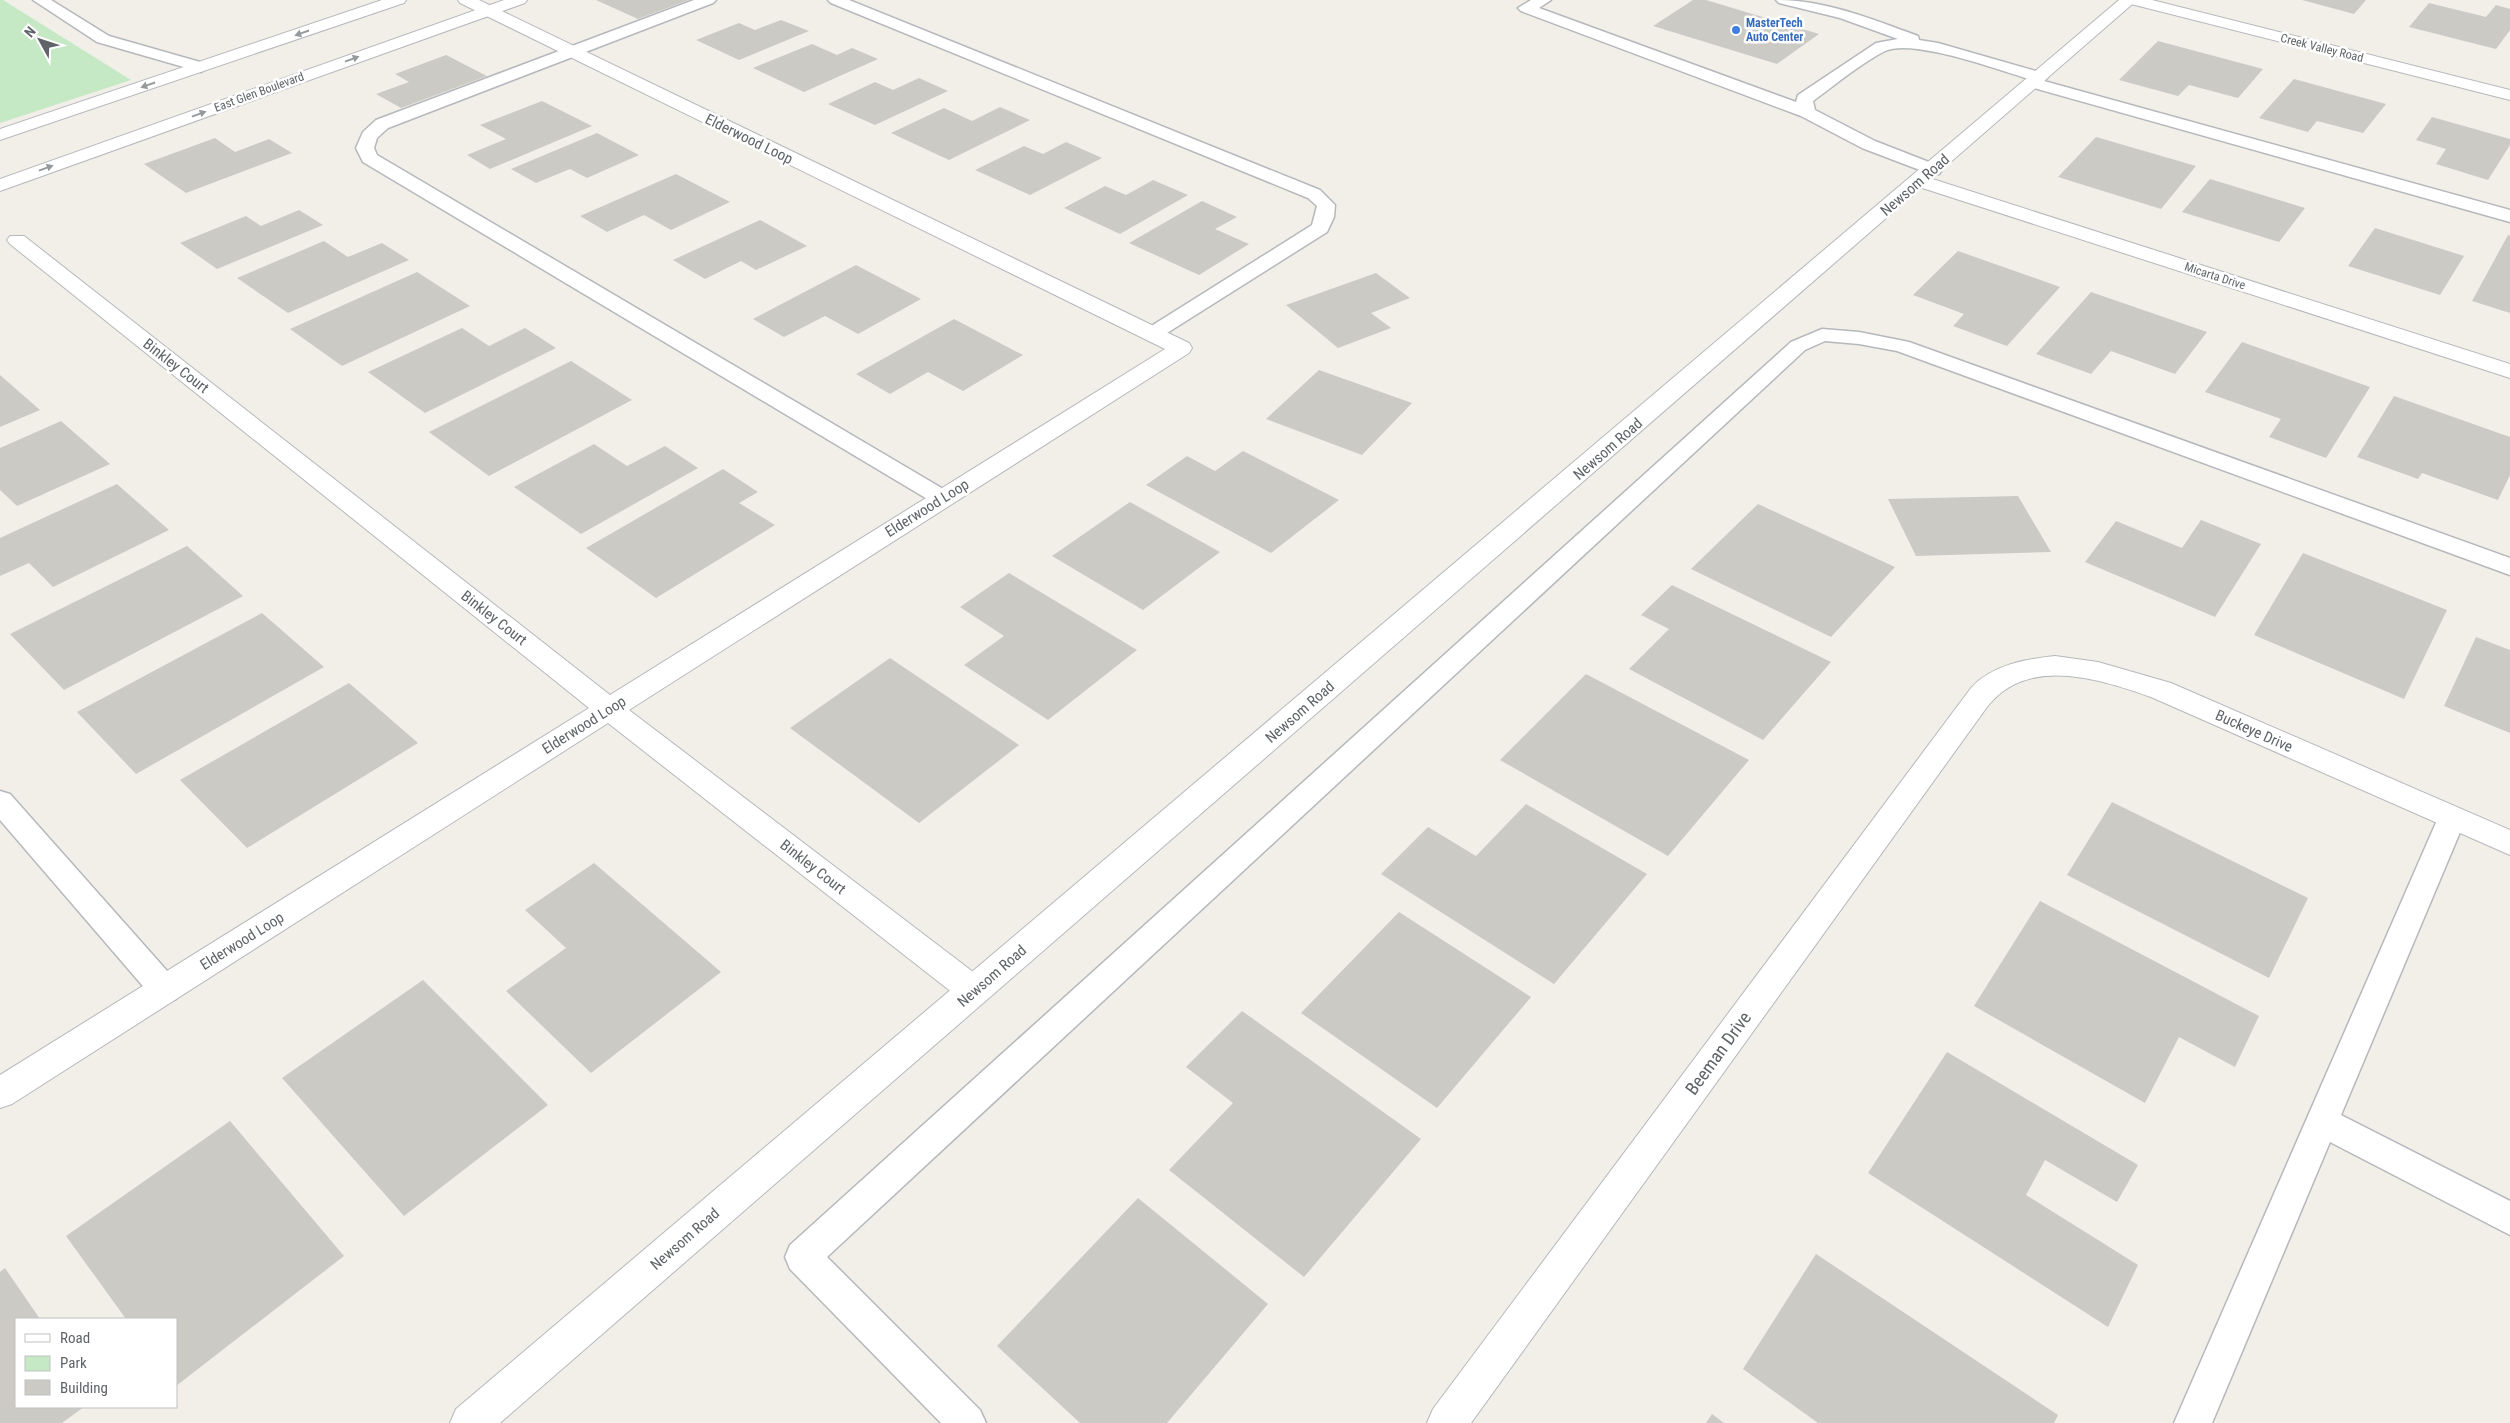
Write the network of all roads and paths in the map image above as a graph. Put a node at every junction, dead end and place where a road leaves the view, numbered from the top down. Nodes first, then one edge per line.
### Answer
1 (41, 0) edge
2 (398, 0) edge
3 (466, 0) edge
4 (519, 0) edge
5 (708, 0) edge
6 (836, 0) edge
7 (1543, 0) edge
8 (1784, 0) edge
9 (2129, 0) edge
10 (2133, 0) edge
11 (487, 11) junction
12 (1932, 46) junction
13 (572, 52) junction
14 (201, 67) junction
15 (2036, 80) junction
16 (2510, 95) edge
17 (1807, 112) junction
18 (2, 136) edge
19 (1927, 175) junction
20 (0, 185) edge
21 (2510, 216) edge
22 (17, 240) dead end
23 (1152, 334) junction
24 (2510, 371) edge
25 (942, 498) junction
26 (2510, 567) edge
27 (1992, 684) joint
28 (609, 709) junction
29 (0, 800) edge
30 (2452, 818) junction
31 (2510, 843) edge
32 (164, 990) junction
33 (974, 991) junction
34 (0, 1093) edge
35 (2322, 1121) junction
36 (2510, 1219) edge
37 (470, 1423) edge
38 (967, 1423) edge
39 (1447, 1423) edge
40 (2193, 1423) edge

1 - 14 lane
2 -> 14 street
3 - 11 street, Elderwood Loop
4 - 11 street, East Glen Boulevard
5 - 13 lane
6 - 23 lane
7 - 17 lane
8 - 12 lane
9 - 15 street, Newsom Road
10 - 16 street, Creek Valley Road
11 - 13 street, Elderwood Loop
20 -> 11 street, East Glen Boulevard
12 - 15 lane
12 - 17 lane
13 - 23 street, Elderwood Loop
13 - 25 lane
14 -> 18 street
15 - 19 street, Newsom Road
15 - 21 lane
17 - 19 lane
19 - 24 street, Micarta Drive
19 - 33 street, Newsom Road
22 - 28 street, Binkley Court
23 - 25 street, Elderwood Loop
25 - 28 street, Elderwood Loop
26 - 38 lane
27 - 30 street, Buckeye Drive
27 - 39 street, Beeman Drive
28 - 32 street, Elderwood Loop
28 - 33 street, Binkley Court
29 - 32 lane
30 - 31 street, Buckeye Drive
30 - 35 lane
32 - 34 street, Elderwood Loop
33 - 37 street, Newsom Road
35 - 36 lane
35 - 40 lane

